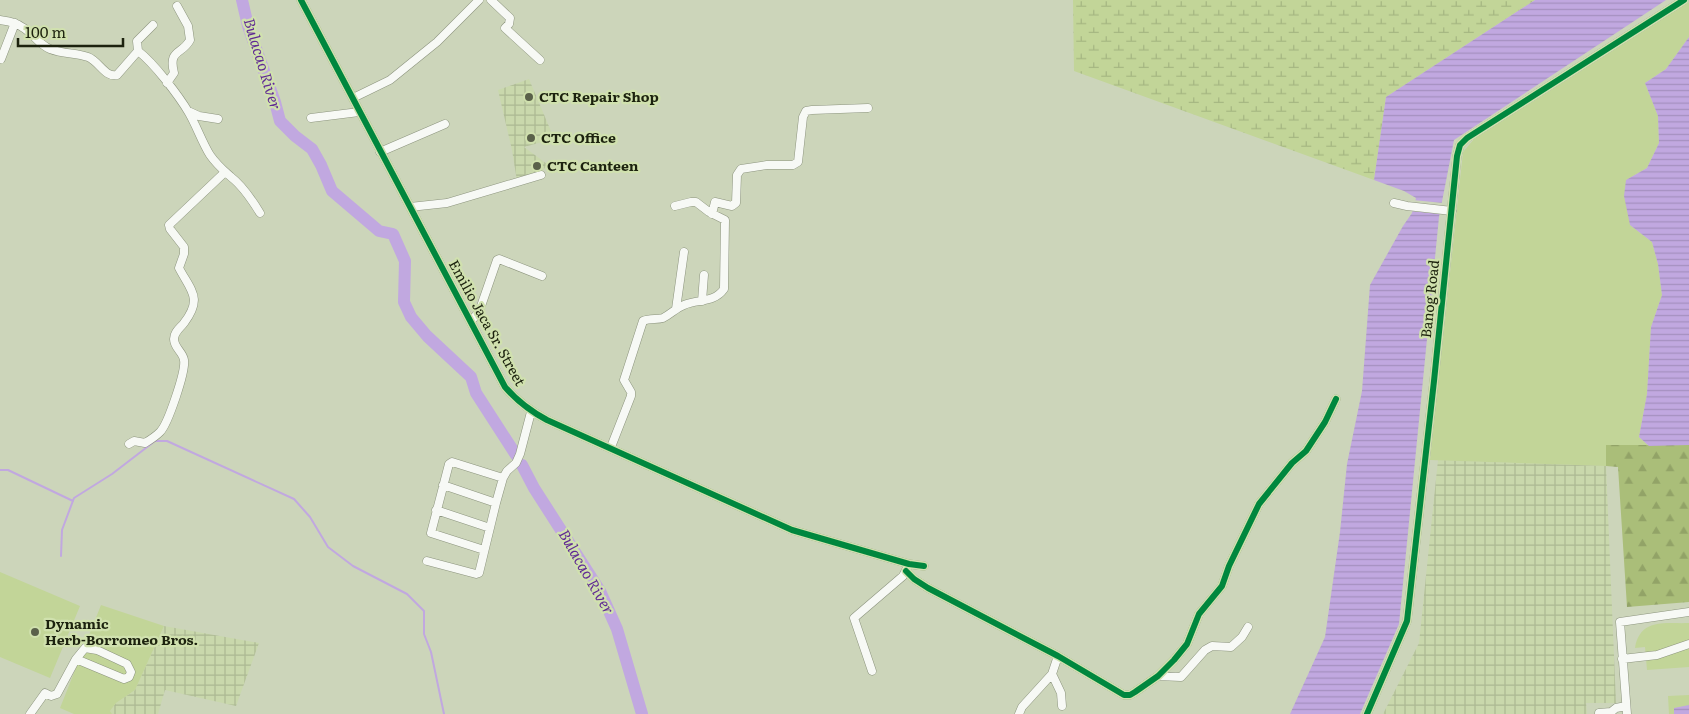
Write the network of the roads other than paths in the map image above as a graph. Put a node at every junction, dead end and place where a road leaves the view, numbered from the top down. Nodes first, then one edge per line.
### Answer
1 (301, 0) edge
2 (479, 0) edge
3 (492, 0) edge
4 (1684, 0) edge
5 (469, 4) edge
6 (176, 6) dead end
7 (0, 20) edge
8 (15, 23) junction
9 (153, 25) dead end
10 (138, 51) junction
11 (0, 59) edge
12 (540, 60) dead end
13 (167, 83) junction
14 (353, 98) junction
15 (868, 108) dead end
16 (188, 111) junction
17 (359, 112) junction
18 (311, 118) dead end
19 (218, 119) dead end
20 (445, 124) dead end
21 (380, 152) junction
22 (224, 173) junction
23 (541, 176) dead end
24 (1394, 203) dead end
25 (675, 206) dead end
26 (410, 207) junction
27 (1452, 211) junction
28 (260, 213) dead end
29 (712, 214) junction
30 (684, 252) dead end
31 (704, 275) dead end
32 (542, 276) dead end
33 (702, 301) junction
34 (676, 309) junction
35 (471, 322) junction
36 (1336, 399) dead end
37 (531, 412) junction
38 (129, 444) dead end
39 (611, 447) junction
40 (504, 478) junction
41 (443, 485) junction
42 (496, 503) junction
43 (436, 510) junction
44 (490, 528) junction
45 (484, 550) junction
46 (427, 561) dead end
47 (924, 566) dead end
48 (908, 568) junction
49 (1689, 612) edge
50 (1248, 627) dead end
51 (1689, 644) edge
52 (1058, 656) junction
53 (76, 659) junction
54 (1622, 659) junction
55 (872, 671) dead end
56 (1052, 674) junction
57 (1158, 676) junction
58 (1062, 706) dead end
59 (1626, 710) edge
60 (1611, 713) edge
61 (30, 714) edge
62 (1019, 714) edge
63 (1367, 714) edge
64 (1599, 714) edge

1 - 14 street, Emilio Jaca Sr. Street
2 - 5 street
3 - 12 street
4 - 27 street, Banog Road
5 - 14 street
6 - 13 street
7 - 8 street
8 - 10 street
8 - 11 street
9 - 10 street
10 - 13 street
13 - 16 street
14 - 17 street, Emilio Jaca Sr. Street
15 - 29 street
16 - 19 street
16 - 22 street
17 - 18 street
17 - 21 street, Emilio Jaca Sr. Street
20 - 21 street
21 - 26 street, Emilio Jaca Sr. Street
22 - 28 street
22 - 38 street
23 - 26 street
24 - 27 street
25 - 29 street
26 - 35 street, Emilio Jaca Sr. Street
27 - 63 street, Banog Road
29 - 33 street
30 - 34 street
31 - 33 street
32 - 35 street
33 - 34 street
34 - 39 street
35 - 37 street, Emilio Jaca Sr. Street
36 - 57 street
37 - 39 street, Emilio Jaca Sr. Street
37 - 40 street
39 - 48 street, Emilio Jaca Sr. Street
40 - 41 street
40 - 42 street
41 - 42 street
41 - 43 street
42 - 44 street
43 - 44 street
43 - 45 street
44 - 45 street
45 - 46 street
47 - 48 street, Emilio Jaca Sr. Street
48 - 52 street
48 - 55 street
49 - 54 street
50 - 57 street
51 - 54 street
52 - 56 street
52 - 57 street
53 - 53 street
53 - 61 street
54 - 59 street
56 - 58 street
56 - 62 street
59 - 60 street
60 - 64 street

